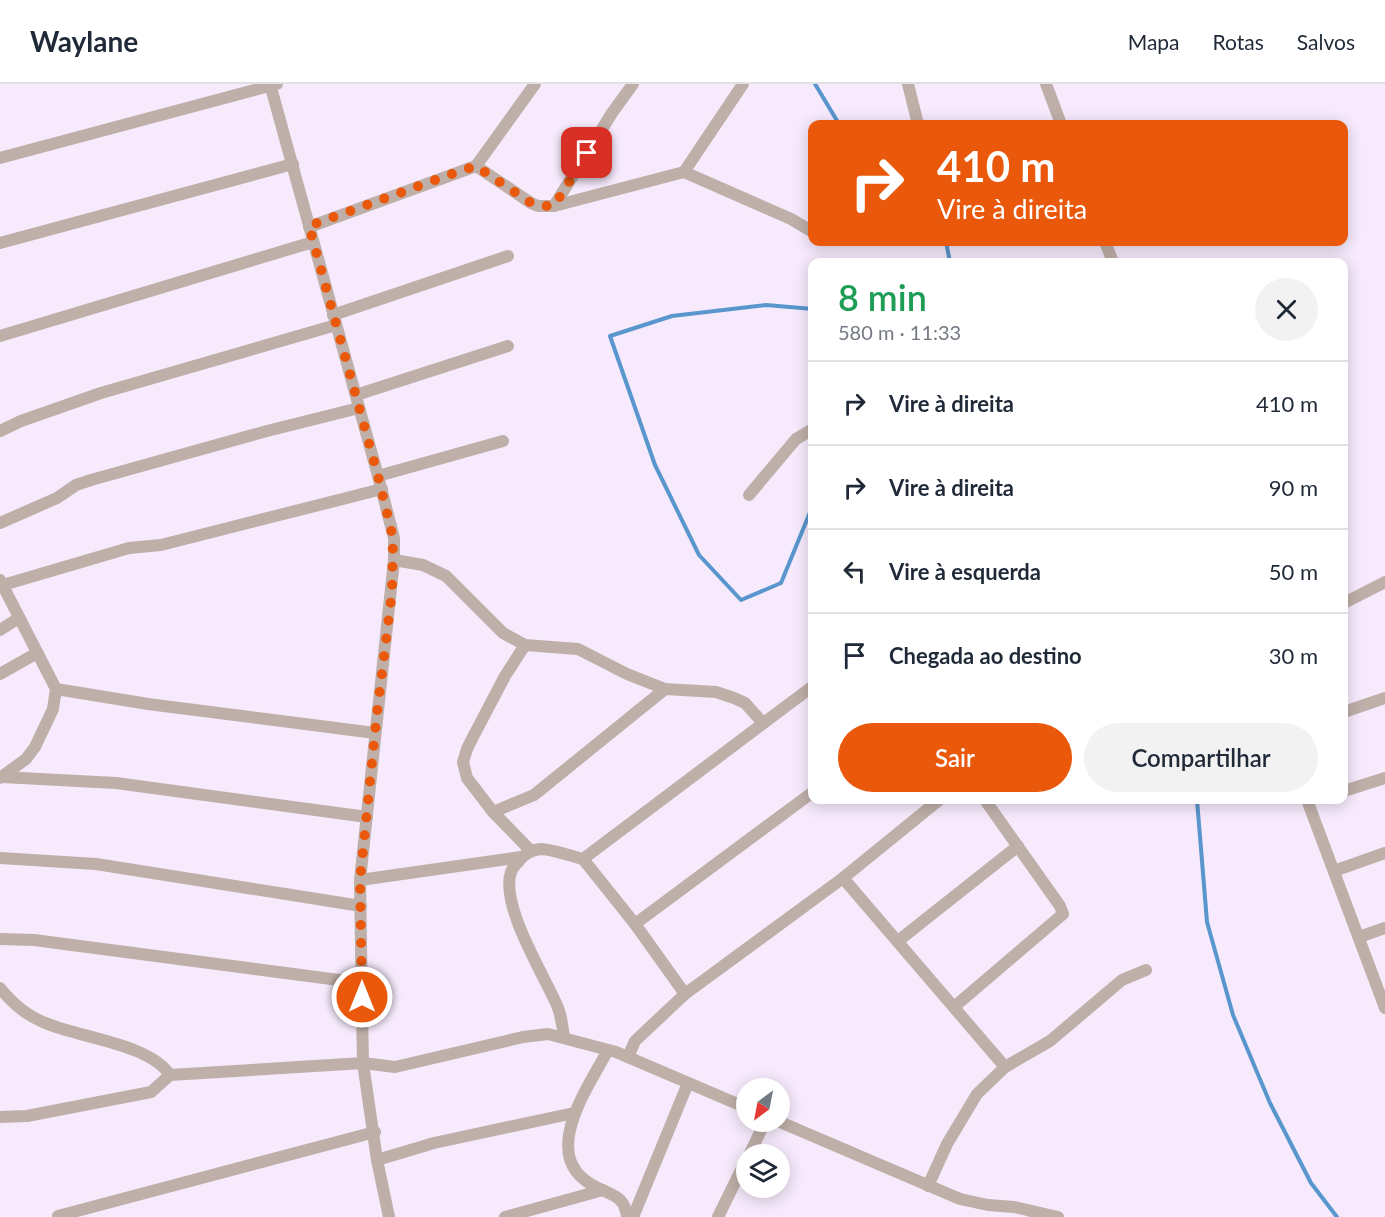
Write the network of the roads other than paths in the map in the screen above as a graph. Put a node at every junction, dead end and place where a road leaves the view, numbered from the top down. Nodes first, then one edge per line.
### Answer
1 (535, 84) edge
2 (633, 84) edge
3 (744, 84) edge
4 (908, 84) edge
5 (1046, 84) edge
6 (273, 85) edge
7 (917, 120) edge
8 (1060, 120) edge
9 (0, 158) edge
10 (293, 164) junction
11 (476, 166) junction
12 (684, 172) junction
13 (554, 206) junction
14 (309, 226) junction
15 (808, 229) edge
16 (313, 242) junction
17 (0, 243) edge
18 (508, 256) dead end
19 (335, 320) junction
20 (0, 336) edge
21 (508, 346) dead end
22 (357, 402) junction
23 (0, 431) edge
24 (808, 432) edge
25 (503, 441) dead end
26 (378, 476) junction
27 (382, 489) junction
28 (749, 495) dead end
29 (0, 523) edge
30 (394, 560) junction
31 (2, 582) edge
32 (1385, 582) edge
33 (1348, 601) edge
34 (19, 618) junction
35 (0, 630) edge
36 (525, 645) junction
37 (37, 653) junction
38 (0, 674) edge
39 (56, 689) junction
40 (664, 689) junction
41 (808, 690) edge
42 (1385, 698) edge
43 (1348, 711) edge
44 (763, 723) junction
45 (375, 733) junction
46 (1, 777) edge
47 (1385, 778) edge
48 (1348, 789) edge
49 (808, 796) edge
50 (934, 804) edge
51 (988, 804) edge
52 (1311, 804) edge
53 (493, 812) junction
54 (367, 817) junction
55 (1018, 846) junction
56 (1385, 853) edge
57 (526, 854) junction
58 (0, 858) edge
59 (583, 859) junction
60 (1334, 871) junction
61 (843, 878) junction
62 (360, 880) junction
63 (361, 906) junction
64 (635, 924) junction
65 (1385, 928) edge
66 (1359, 937) junction
67 (0, 939) edge
68 (898, 941) junction
69 (1146, 970) dead end
70 (362, 983) junction
71 (0, 988) edge
72 (686, 994) junction
73 (954, 1007) junction
74 (1385, 1007) edge
75 (564, 1036) junction
76 (608, 1050) junction
77 (628, 1057) junction
78 (363, 1063) junction
79 (1005, 1067) junction
80 (170, 1075) junction
81 (688, 1083) junction
82 (736, 1103) edge
83 (574, 1113) junction
84 (0, 1117) edge
85 (790, 1126) edge
86 (375, 1132) junction
87 (377, 1160) junction
88 (736, 1181) edge
89 (928, 1186) junction
90 (603, 1191) junction
91 (58, 1216) edge
92 (389, 1217) edge
93 (505, 1217) edge
94 (627, 1217) edge
95 (633, 1217) edge
96 (718, 1217) edge
97 (1058, 1217) edge

1 - 11 street
2 - 13 street
3 - 12 street
4 - 7 street
5 - 8 street
6 - 9 street
6 - 10 street
10 - 14 street
10 - 17 street
11 - 13 street
11 - 14 street
12 - 13 street
12 - 15 street
14 - 16 street
16 - 19 street
16 - 20 street
18 - 19 street
19 - 22 street
19 - 23 street
21 - 22 street
22 - 26 street
22 - 29 street
24 - 28 street
25 - 26 street
26 - 27 street
27 - 30 street
27 - 31 street
30 - 36 street
30 - 45 street
31 - 34 street
32 - 33 street
34 - 35 street
34 - 37 street
36 - 40 street
36 - 53 street
37 - 38 street
37 - 39 street
39 - 45 street
39 - 46 street
40 - 44 street
40 - 53 street
41 - 44 street
42 - 43 street
44 - 59 street
45 - 54 street
46 - 54 street
47 - 48 street
49 - 64 street
50 - 61 street
51 - 55 street
52 - 60 street
53 - 57 street
54 - 62 street
55 - 68 street
55 - 73 street
56 - 60 street
57 - 59 street
57 - 62 street
57 - 75 street
58 - 63 street
59 - 64 street
60 - 66 street
61 - 68 street
61 - 72 street
62 - 63 street
63 - 70 street
64 - 72 street
65 - 66 street
66 - 74 street
67 - 70 street
68 - 73 street
69 - 79 street
70 - 78 street
71 - 80 street
72 - 77 street
73 - 79 street
75 - 76 street
75 - 78 street
76 - 77 street
76 - 83 street
77 - 81 street
78 - 80 street
78 - 86 street
79 - 89 street
80 - 84 street
81 - 82 street
81 - 95 street
83 - 87 street
83 - 90 street
85 - 89 street
86 - 87 street
86 - 91 street
87 - 92 street
88 - 96 street
89 - 97 street
90 - 93 street
90 - 94 street

